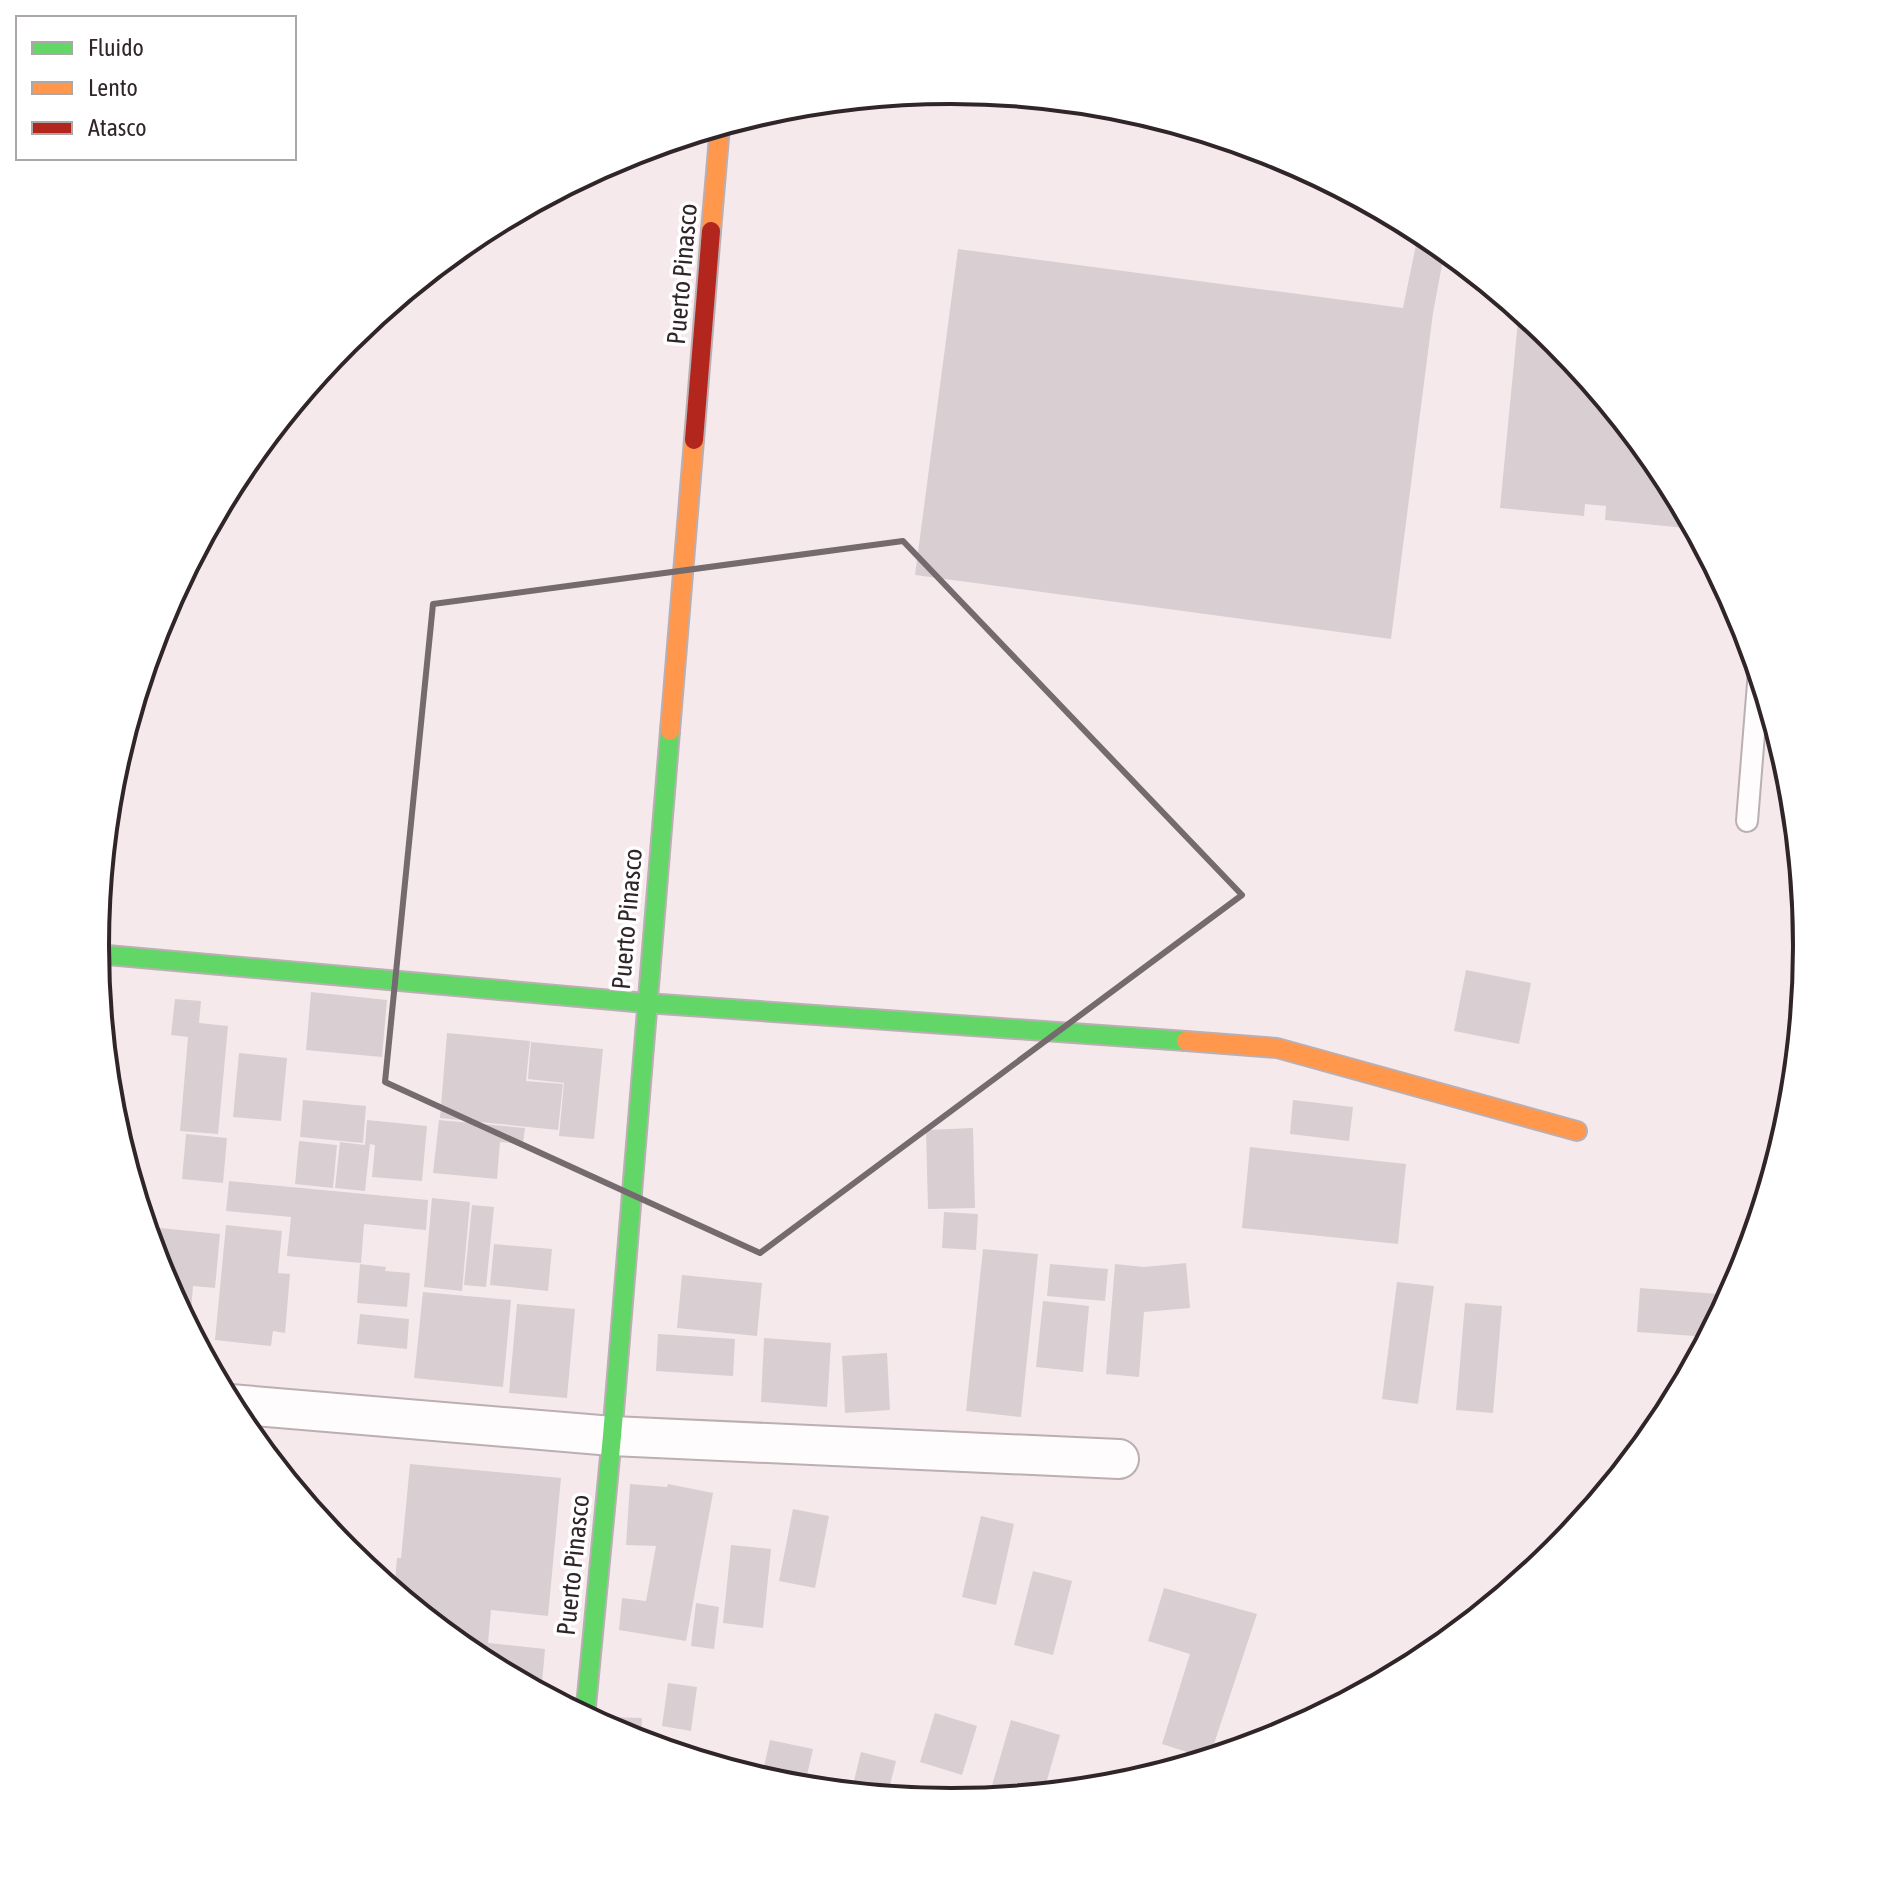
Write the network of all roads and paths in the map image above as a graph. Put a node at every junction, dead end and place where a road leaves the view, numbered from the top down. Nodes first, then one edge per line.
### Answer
1 (719, 137) edge
2 (1757, 701) edge
3 (1747, 821) dead end
4 (109, 955) edge
5 (646, 1003) junction
6 (1577, 1131) dead end
7 (245, 1405) edge
8 (612, 1436) junction
9 (1119, 1459) dead end
10 (586, 1705) edge

1 - 5 street, Puerto Pinasco
2 - 3 lane
4 - 5 street
5 - 6 street
5 - 8 street, Puerto Pinasco
7 - 8 street
8 - 9 street
8 - 10 street, Puerto Pinasco

